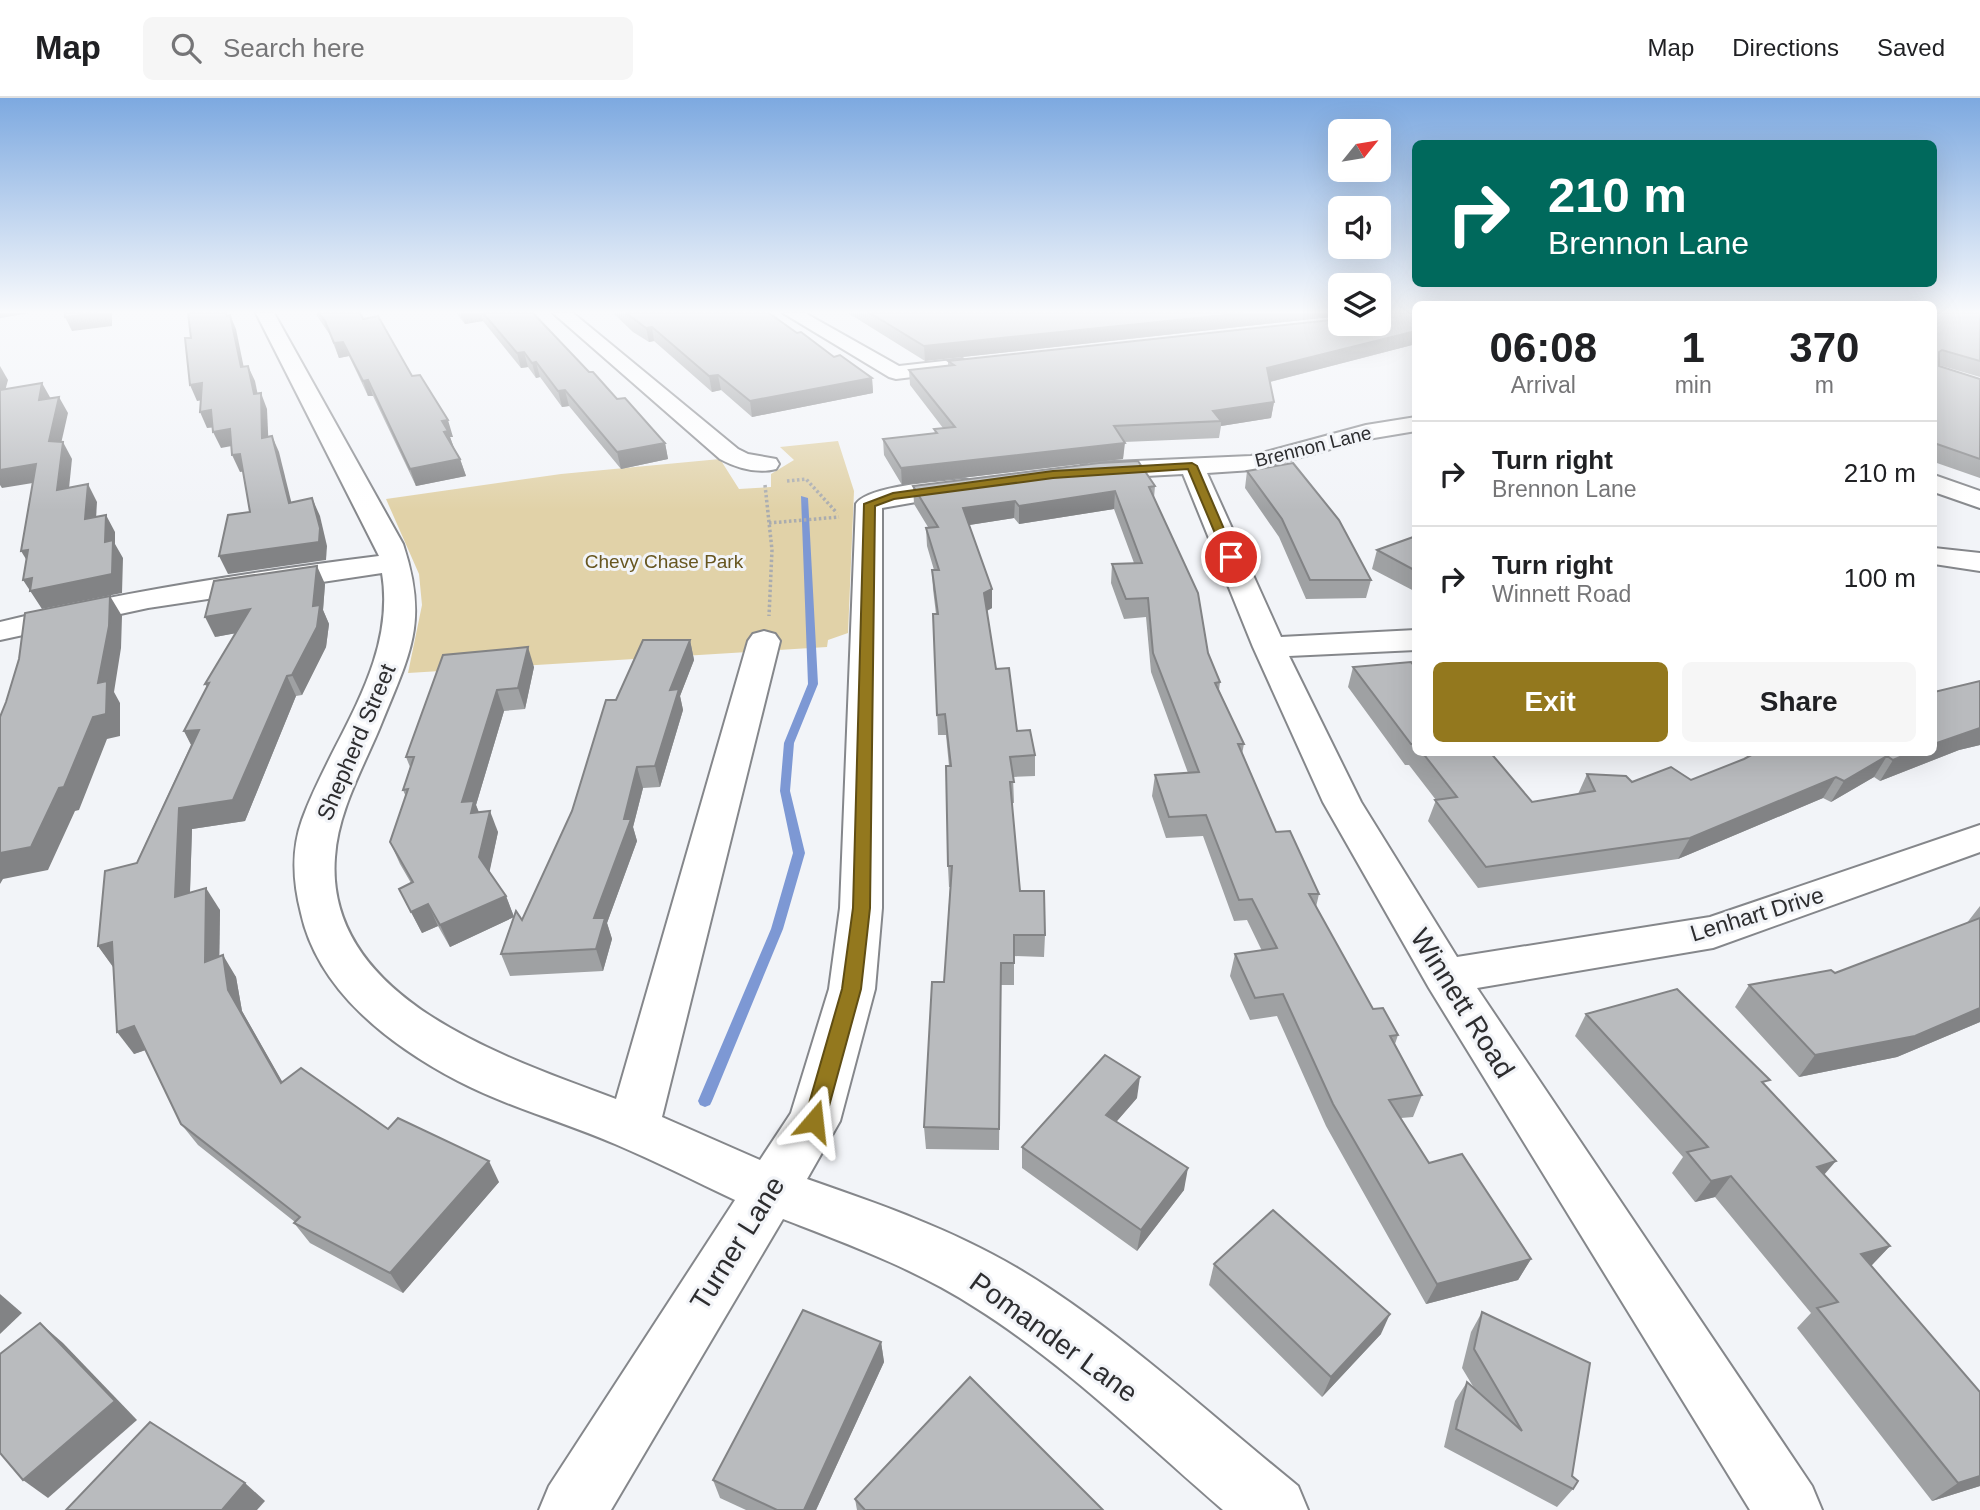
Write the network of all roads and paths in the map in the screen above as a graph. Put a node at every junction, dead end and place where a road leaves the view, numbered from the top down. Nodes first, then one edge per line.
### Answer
1 (301, 379) edge
2 (640, 379) edge
3 (1412, 425) edge
4 (1192, 466) junction
5 (773, 473) joint
6 (1064, 473) edge
7 (986, 484) edge
8 (1937, 484) edge
9 (1980, 500) edge
10 (767, 501) dead end
11 (857, 511) junction
12 (769, 523) junction
13 (1937, 556) edge
14 (1980, 562) edge
15 (396, 563) junction
16 (766, 625) joint
17 (0, 631) edge
18 (1412, 640) edge
19 (1269, 647) junction
20 (1980, 838) edge
21 (1445, 976) junction
22 (633, 1128) junction
23 (770, 1190) junction
24 (573, 1510) edge
25 (1274, 1510) edge
26 (1788, 1510) edge

1 - 15 street, Shepherd Street
2 - 5 street
3 - 4 street, Brennon Lane
4 - 6 street, Brennon Lane
4 - 19 street, Winnett Road
5 - 11 path
7 - 11 street
8 - 9 street
10 - 12 path
11 - 12 path
11 - 23 street, Turner Lane
12 - 16 path
13 - 14 street
15 - 17 street
15 - 22 street, Shepherd Street
16 - 22 street
18 - 19 street
19 - 21 street, Winnett Road
20 - 21 street, Lenhart Drive
21 - 26 street, Winnett Road
22 - 23 street, Shepherd Street
23 - 24 street, Turner Lane
23 - 25 street, Pomander Lane

